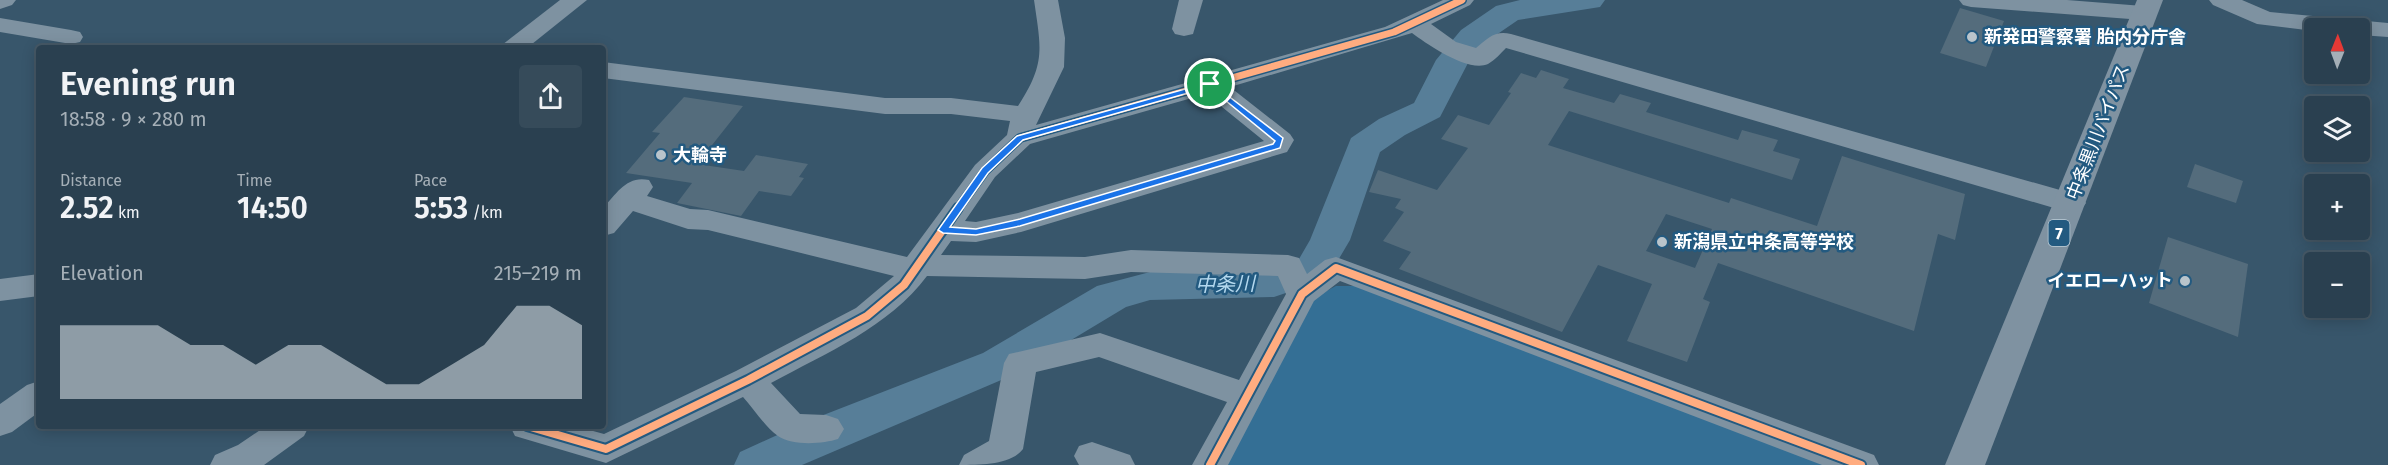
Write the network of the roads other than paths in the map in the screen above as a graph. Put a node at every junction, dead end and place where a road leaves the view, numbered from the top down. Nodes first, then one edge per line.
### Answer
1 (575, 0) edge
2 (1046, 0) edge
3 (1191, 0) edge
4 (1462, 0) edge
5 (1971, 0) edge
6 (2221, 0) edge
7 (2146, 6) edge
8 (1416, 24) junction
9 (0, 25) edge
10 (1184, 29) dead end
11 (2388, 30) edge
12 (71, 37) dead end
13 (515, 45) edge
14 (606, 70) edge
15 (1210, 84) junction
16 (1022, 127) junction
17 (2071, 203) junction
18 (606, 223) edge
19 (943, 230) junction
20 (916, 268) junction
21 (36, 285) edge
22 (0, 290) edge
23 (1302, 294) junction
24 (748, 380) junction
25 (36, 396) edge
26 (1248, 396) junction
27 (0, 423) edge
28 (288, 429) edge
29 (534, 429) edge
30 (826, 429) dead end
31 (598, 457) edge
32 (228, 465) edge
33 (977, 465) edge
34 (1210, 465) edge
35 (1861, 465) edge
36 (1965, 465) edge

1 - 13 street
2 - 16 street
3 - 10 street
4 - 8 street
5 - 7 street
6 - 11 street
7 - 17 highway, 中条黒川バイパス / 7
8 - 15 street
8 - 17 street
9 - 12 street
14 - 16 street
15 - 16 street
15 - 19 street
16 - 19 street
17 - 36 highway, 中条黒川バイパス / 7
18 - 20 street
19 - 20 street
20 - 23 street
20 - 24 street
21 - 22 street
23 - 26 street
23 - 35 street
24 - 30 street
24 - 31 street
25 - 27 street
26 - 33 street
26 - 34 street
28 - 32 street
29 - 31 street

